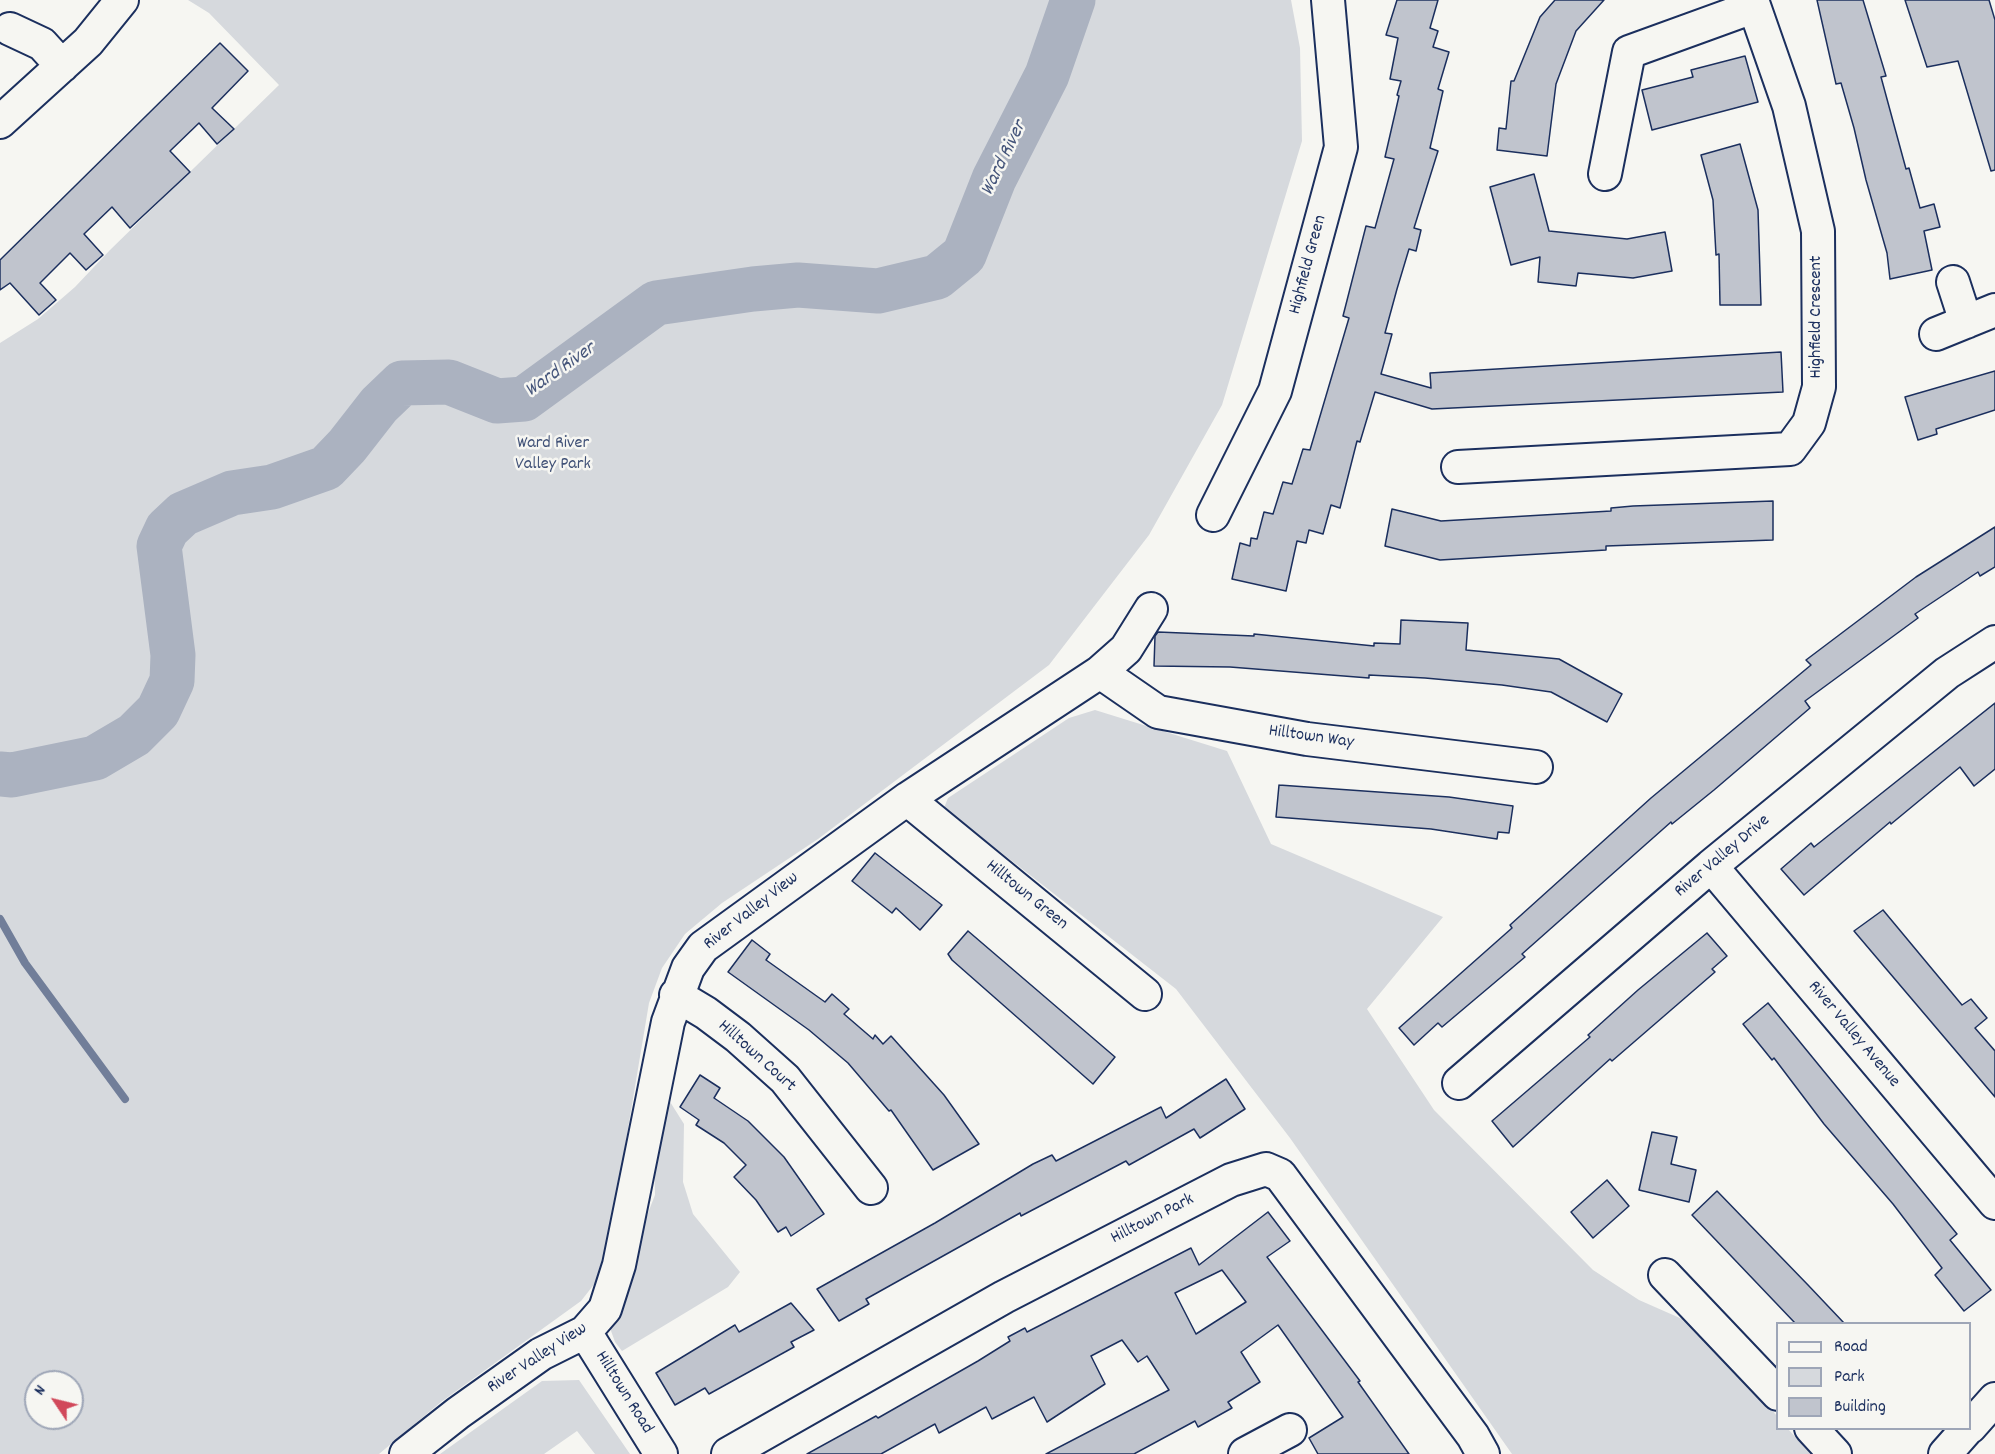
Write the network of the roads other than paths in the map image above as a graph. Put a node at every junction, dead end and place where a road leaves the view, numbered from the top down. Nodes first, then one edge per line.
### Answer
1 (122, 0) edge
2 (1328, 0) edge
3 (1752, 4) edge
4 (10, 29) dead end
5 (62, 66) junction
6 (0, 122) edge
7 (1605, 174) dead end
8 (1953, 282) dead end
9 (1995, 310) edge
10 (1966, 321) junction
11 (1936, 334) dead end
12 (1458, 467) dead end
13 (1213, 515) dead end
14 (1151, 609) dead end
15 (1995, 642) edge
16 (1100, 672) junction
17 (1536, 767) dead end
18 (907, 799) junction
19 (1710, 866) junction
20 (1145, 994) dead end
21 (676, 995) junction
22 (1459, 1083) dead end
23 (871, 1188) dead end
24 (1995, 1203) edge
25 (1665, 1275) dead end
26 (585, 1332) junction
27 (1776, 1392) edge
28 (1995, 1400) edge
29 (1971, 1426) edge
30 (1290, 1430) dead end
31 (1812, 1430) edge
32 (1967, 1430) edge
33 (406, 1454) edge
34 (661, 1454) edge
35 (728, 1454) edge
36 (1245, 1454) edge
37 (1483, 1454) edge
38 (1835, 1454) edge
39 (1945, 1454) edge

1 - 5 street
2 - 13 street, Highfield Green
3 - 7 street
3 - 12 street, Highfield Crescent
4 - 5 street
5 - 6 street
8 - 10 street
9 - 10 street
10 - 11 street
14 - 16 street, River Valley View
15 - 19 street, River Valley Drive
16 - 17 street, Hilltown Way
16 - 18 street, River Valley View
18 - 20 street, Hilltown Green
18 - 21 street, River Valley View
19 - 22 street, River Valley Drive
19 - 24 street, River Valley Avenue
21 - 23 street, Hilltown Court
21 - 26 street, River Valley View
25 - 27 street
26 - 33 street, River Valley View
26 - 34 street, Hilltown Road
28 - 29 street
30 - 36 street
31 - 38 street
32 - 39 street
35 - 37 street, Hilltown Park

